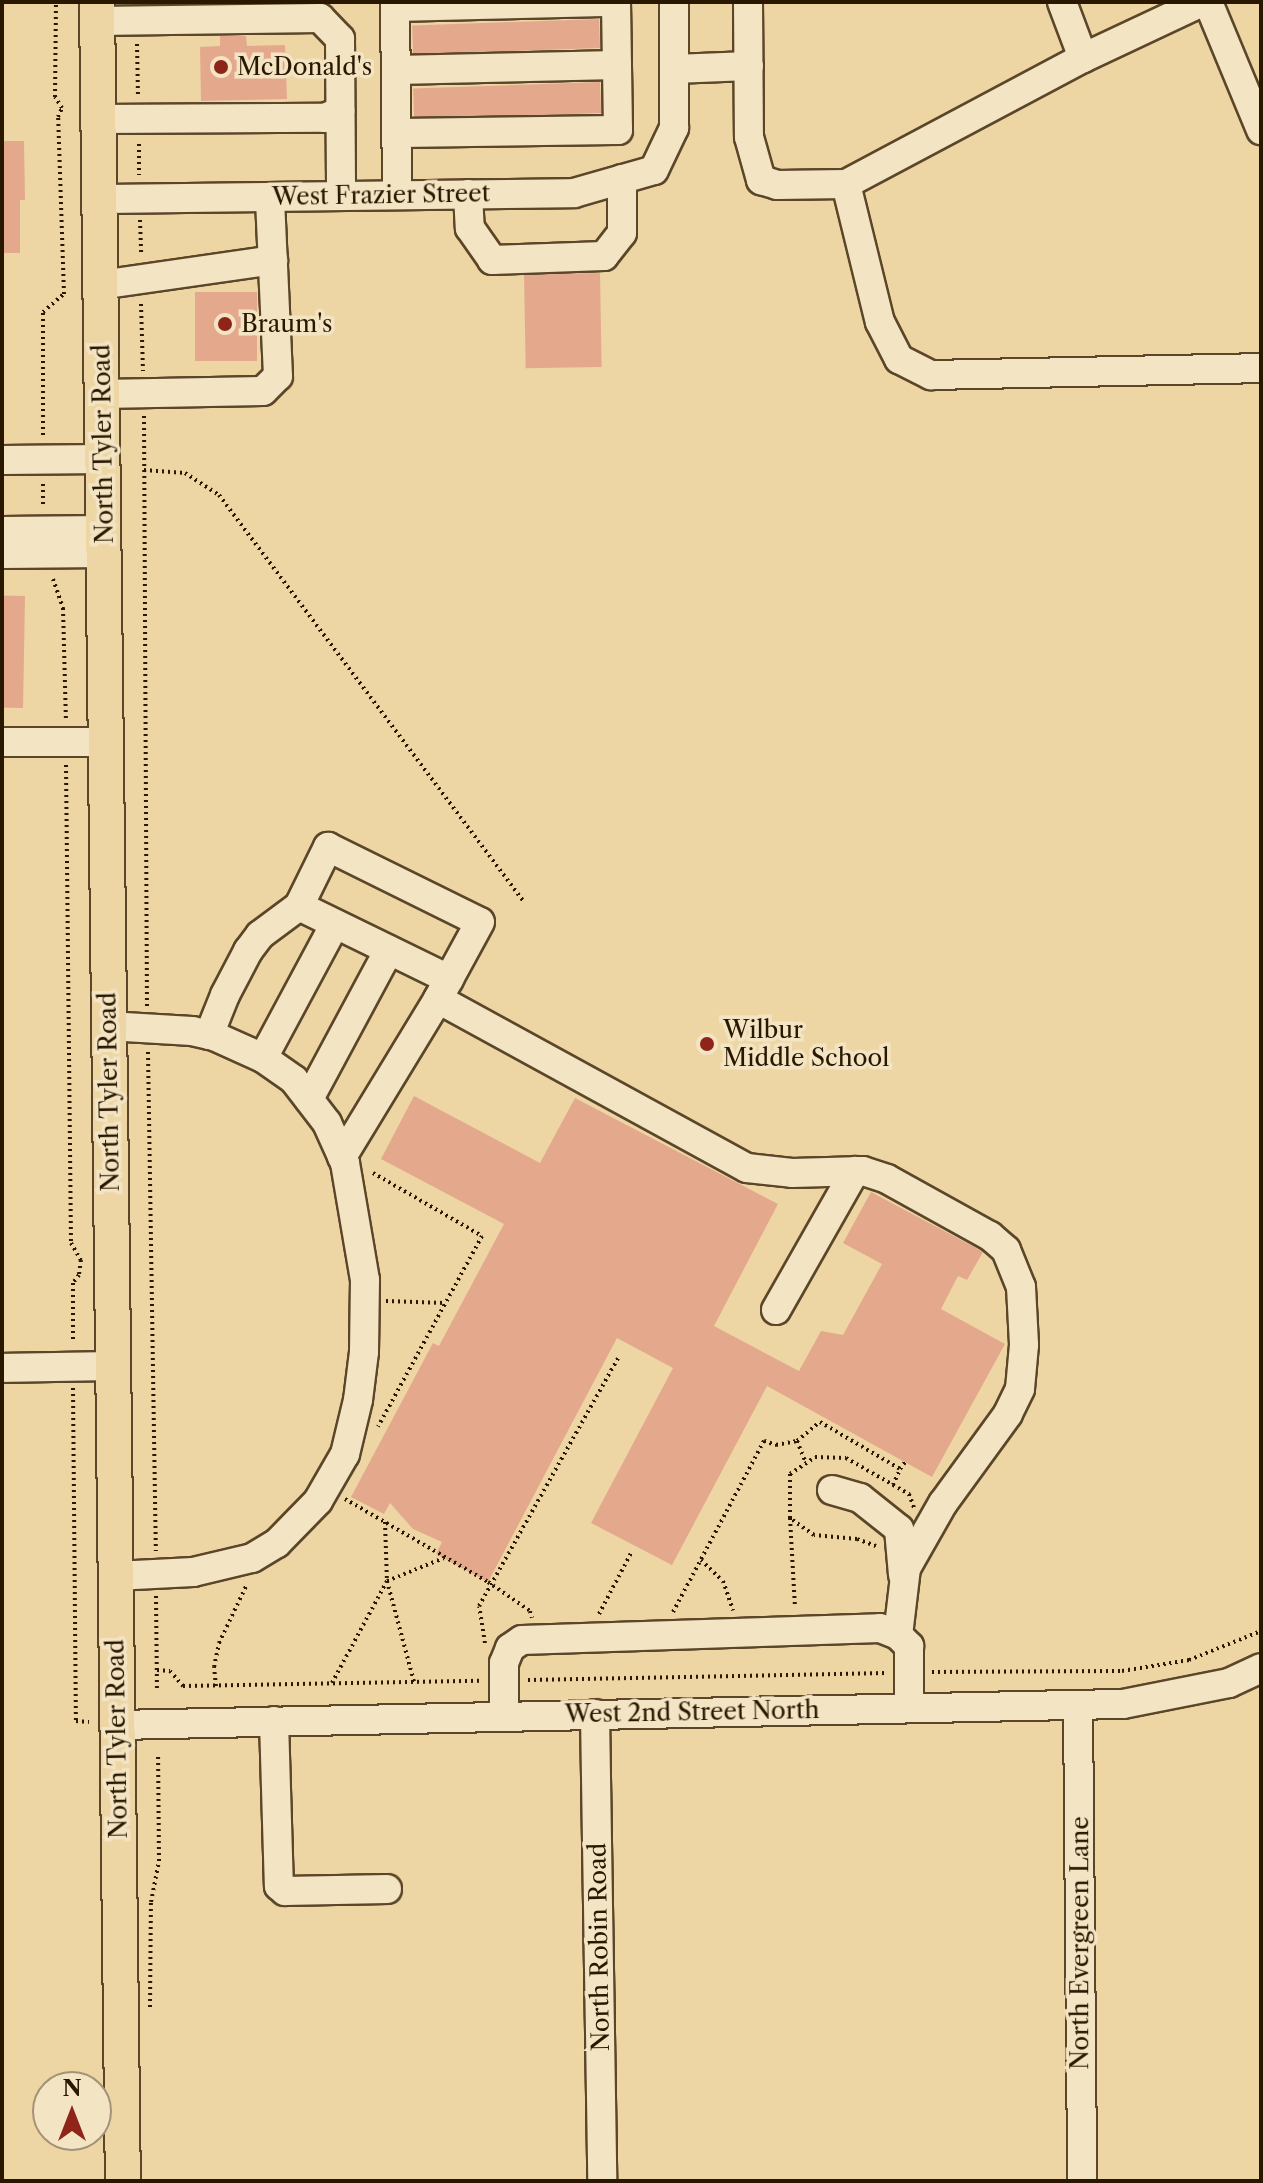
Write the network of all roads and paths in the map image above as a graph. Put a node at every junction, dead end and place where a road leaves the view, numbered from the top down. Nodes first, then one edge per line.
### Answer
1 (56, 2) edge
2 (604, 2) edge
3 (616, 2) edge
4 (674, 2) edge
5 (748, 2) edge
6 (1062, 2) edge
7 (1205, 2) edge
8 (395, 4) edge
9 (97, 12) edge
10 (137, 21) junction
11 (1083, 58) junction
12 (617, 65) junction
13 (749, 66) junction
14 (674, 69) junction
15 (396, 70) junction
16 (340, 111) junction
17 (98, 119) junction
18 (138, 119) junction
19 (1261, 130) edge
20 (397, 133) junction
21 (622, 179) junction
22 (846, 184) junction
23 (468, 194) junction
24 (397, 195) junction
25 (341, 196) junction
26 (270, 197) junction
27 (99, 199) junction
28 (140, 199) junction
29 (273, 260) junction
30 (141, 279) junction
31 (100, 285) junction
32 (1261, 368) edge
33 (143, 393) junction
34 (102, 394) junction
35 (43, 459) junction
36 (103, 459) junction
37 (2, 460) edge
38 (144, 470) junction
39 (2, 531) edge
40 (104, 541) junction
41 (43, 542) junction
42 (2, 554) edge
43 (2, 742) edge
44 (66, 742) junction
45 (106, 742) junction
46 (524, 902) dead end
47 (299, 906) junction
48 (335, 924) junction
49 (389, 950) junction
50 (443, 989) junction
51 (108, 1026) junction
52 (147, 1028) junction
53 (209, 1035) junction
54 (263, 1058) junction
55 (309, 1099) junction
56 (342, 1157) junction
57 (855, 1171) junction
58 (380, 1301) dead end
59 (445, 1303) dead end
60 (776, 1310) dead end
61 (618, 1358) dead end
62 (73, 1366) junction
63 (112, 1366) junction
64 (2, 1368) edge
65 (797, 1441) junction
66 (905, 1462) dead end
67 (806, 1463) junction
68 (900, 1469) junction
69 (893, 1485) junction
70 (832, 1490) dead end
71 (340, 1496) dead end
72 (790, 1518) junction
73 (385, 1522) junction
74 (918, 1545) junction
75 (881, 1552) dead end
76 (631, 1553) dead end
77 (444, 1558) junction
78 (701, 1560) junction
79 (156, 1574) junction
80 (115, 1576) junction
81 (904, 1579) junction
82 (387, 1581) junction
83 (491, 1584) junction
84 (688, 1614) dead end
85 (733, 1614) dead end
86 (796, 1614) dead end
87 (545, 1615) dead end
88 (585, 1615) dead end
89 (598, 1615) junction
90 (613, 1615) dead end
91 (525, 1625) junction
92 (1261, 1631) edge
93 (898, 1635) junction
94 (493, 1638) dead end
95 (1261, 1668) edge
96 (157, 1670) junction
97 (910, 1672) junction
98 (493, 1674) junction
99 (414, 1682) junction
100 (331, 1684) junction
101 (157, 1689) dead end
102 (1078, 1705) junction
103 (909, 1708) junction
104 (595, 1714) junction
105 (504, 1716) junction
106 (274, 1721) junction
107 (103, 1731) junction
108 (158, 1755) dead end
109 (387, 1889) dead end
110 (150, 2015) dead end
111 (123, 2181) edge
112 (602, 2181) edge
113 (1082, 2181) edge

1 - 35 path
2 - 8 street
3 - 12 street
4 - 14 street
5 - 13 street
6 - 11 street
7 - 11 street
7 - 19 street
8 - 15 street
9 - 10 street
9 - 17 main road, North Tyler Road
10 - 16 street
10 - 18 path
11 - 22 street
12 - 15 street
12 - 20 street
13 - 14 street
13 - 22 street
14 - 21 street, West Frazier Street
15 - 20 street
16 - 18 street
16 - 25 street
17 - 18 street
17 - 27 main road, North Tyler Road
18 - 28 path
20 - 24 street
21 - 23 street, West Frazier Street
21 - 23 street
22 - 32 street
23 - 24 street, West Frazier Street
24 - 25 street, West Frazier Street
25 - 26 street, West Frazier Street
26 - 28 street, West Frazier Street
26 - 29 street
27 - 28 street, West Frazier Street
27 - 31 main road, North Tyler Road
28 - 30 path
29 - 30 street
29 - 33 street
30 - 31 street
30 - 33 path
31 - 34 main road, North Tyler Road
33 - 34 street
33 - 38 path
34 - 36 main road, North Tyler Road
35 - 36 street
35 - 37 street
35 - 41 path
36 - 40 main road, North Tyler Road
38 - 46 path
38 - 52 path
39 - 41 street
40 - 41 street
40 - 45 main road, North Tyler Road
41 - 42 street
41 - 44 path
43 - 44 street
44 - 45 street
44 - 62 path
45 - 51 main road, North Tyler Road
47 - 48 street
47 - 50 street
47 - 53 street
48 - 49 street
48 - 54 street
49 - 50 street
49 - 55 street
50 - 56 street
50 - 57 street
51 - 52 street
51 - 63 main road, North Tyler Road
52 - 53 street
52 - 79 path
53 - 54 street
54 - 55 street
55 - 56 street
56 - 79 street
57 - 60 street
57 - 74 street
58 - 59 path
61 - 83 path
62 - 63 street
62 - 64 street
62 - 107 path
63 - 80 main road, North Tyler Road
65 - 67 path
65 - 68 path
65 - 78 path
66 - 68 path
67 - 69 path
67 - 72 path
68 - 69 path
69 - 74 path
70 - 81 street
71 - 73 path
72 - 75 path
72 - 86 path
73 - 77 path
73 - 82 path
74 - 81 street
76 - 89 path
77 - 82 path
77 - 83 path
78 - 84 path
78 - 85 path
79 - 80 street
79 - 96 path
80 - 107 main road, North Tyler Road
81 - 93 street
82 - 99 path
82 - 100 path
83 - 91 path
83 - 94 path
87 - 91 path
88 - 89 path
89 - 90 path
91 - 93 street
91 - 98 street
92 - 97 path
93 - 97 street
95 - 102 street, West 2nd Street North
96 - 100 path
96 - 101 path
97 - 98 path
97 - 103 street
98 - 99 path
98 - 105 street
99 - 100 path
102 - 103 street, West 2nd Street North
102 - 113 street, North Evergreen Lane
103 - 104 street, West 2nd Street North
104 - 105 street, West 2nd Street North
104 - 112 street, North Robin Road
105 - 106 street, West 2nd Street North
106 - 107 street, West 2nd Street North
106 - 109 street
107 - 111 main road, North Tyler Road
108 - 110 path

